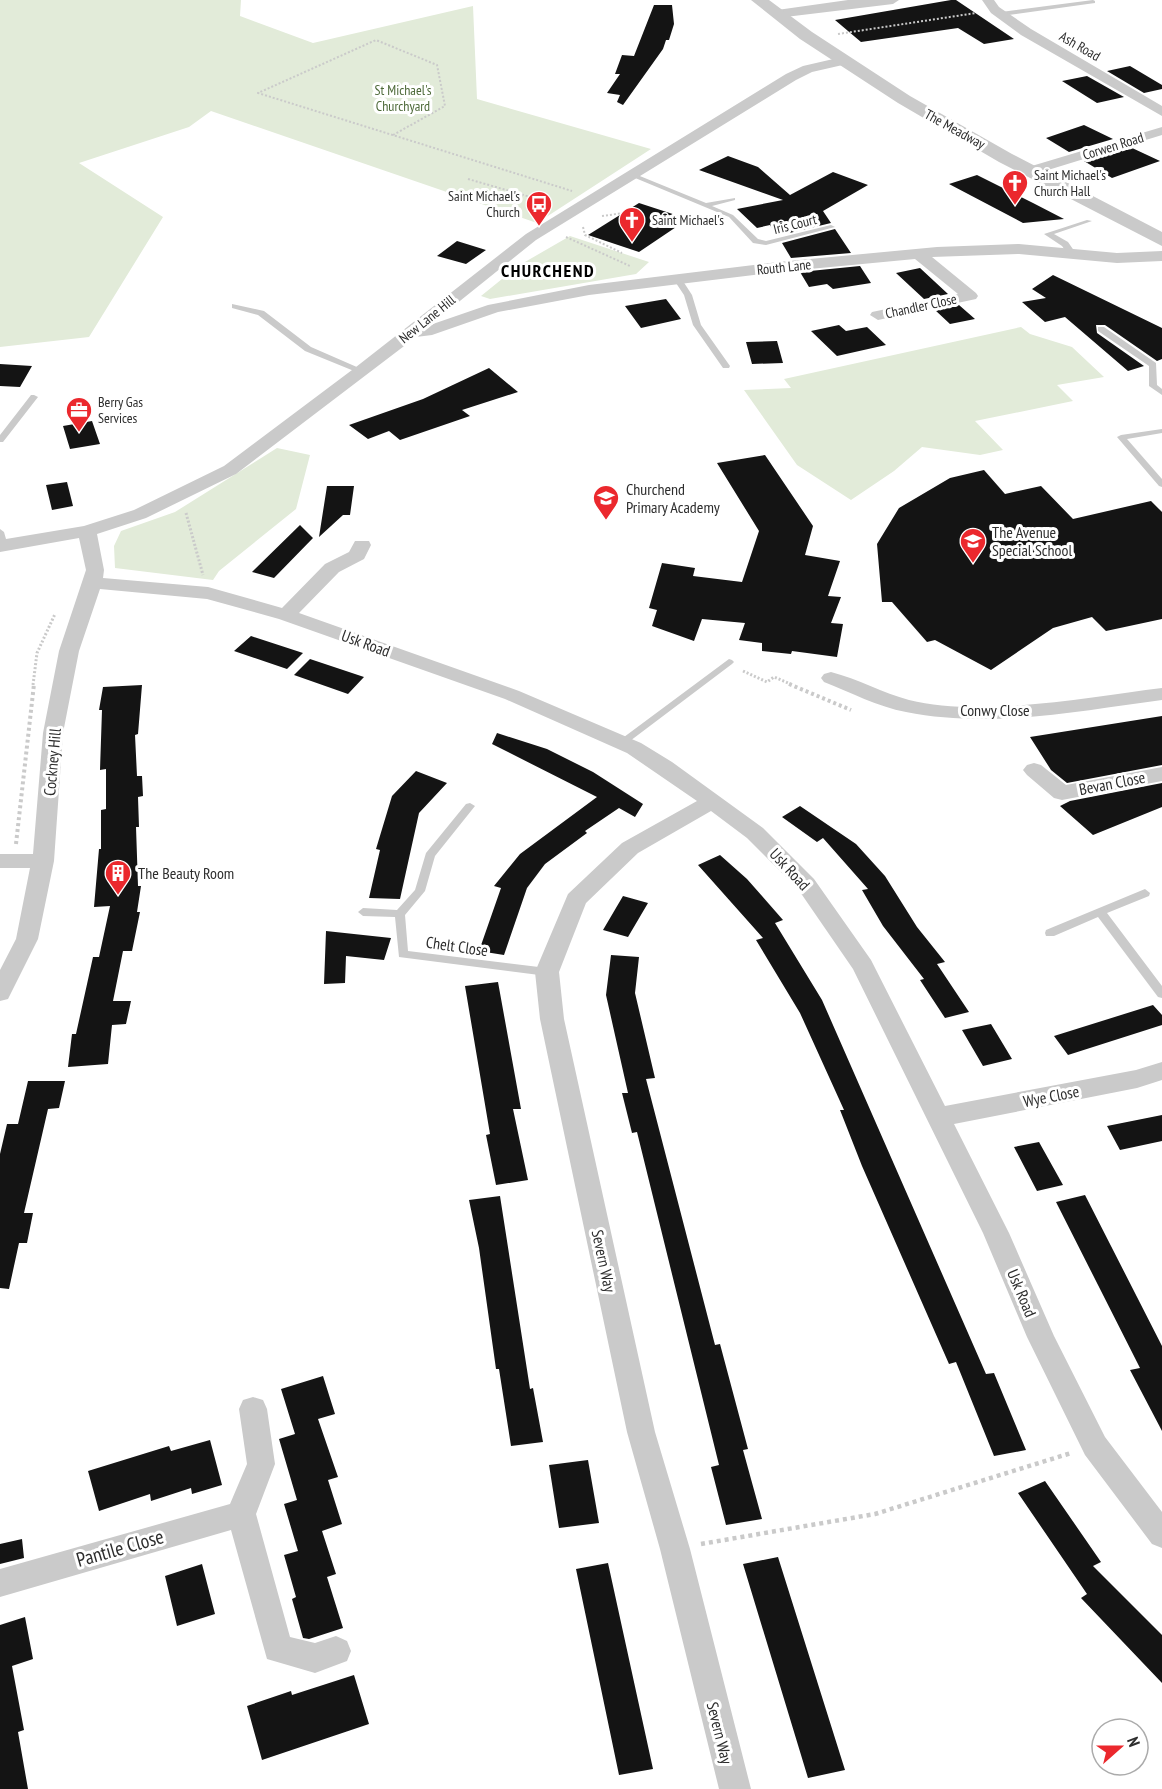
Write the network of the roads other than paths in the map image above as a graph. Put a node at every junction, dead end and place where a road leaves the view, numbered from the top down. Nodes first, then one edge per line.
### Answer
1 (759, 0) edge
2 (893, 0) edge
3 (1094, 2) dead end
4 (995, 8) edge
5 (777, 14) junction
6 (842, 61) junction
7 (1162, 112) edge
8 (1162, 131) edge
9 (1030, 171) junction
10 (630, 174) junction
11 (733, 199) dead end
12 (705, 205) junction
13 (1089, 221) dead end
14 (831, 227) dead end
15 (1162, 240) edge
16 (919, 254) junction
17 (1073, 255) junction
18 (1162, 256) edge
19 (678, 280) junction
20 (458, 294) junction
21 (235, 306) dead end
22 (494, 308) junction
23 (879, 315) dead end
24 (1101, 329) dead end
25 (413, 331) junction
26 (726, 366) dead end
27 (362, 371) junction
28 (1162, 393) edge
29 (34, 397) dead end
30 (1162, 431) edge
31 (0, 440) edge
32 (1162, 484) edge
33 (87, 531) junction
34 (1, 541) edge
35 (362, 545) dead end
36 (93, 583) junction
37 (286, 615) junction
38 (729, 662) dead end
39 (831, 678) dead end
40 (1162, 694) edge
41 (623, 742) junction
42 (1034, 770) dead end
43 (1162, 774) edge
44 (713, 801) junction
45 (470, 806) dead end
46 (7, 861) edge
47 (44, 861) junction
48 (1145, 893) dead end
49 (363, 912) dead end
50 (1100, 912) junction
51 (400, 914) junction
52 (1050, 933) dead end
53 (547, 972) junction
54 (0, 993) edge
55 (1162, 994) edge
56 (1162, 1071) edge
57 (939, 1118) junction
58 (253, 1408) dead end
59 (241, 1514) junction
60 (1162, 1536) edge
61 (0, 1583) edge
62 (336, 1651) dead end
63 (735, 1789) edge

1 - 5 street, The Meadway
2 - 5 street
3 - 4 lane
4 - 7 street, Ash Road
5 - 6 street, The Meadway
6 - 9 street, The Meadway
6 - 10 street, New Lane Hill
8 - 9 street, Corwen Road
9 - 15 street, The Meadway
10 - 12 lane, Iris Court
10 - 20 street, New Lane Hill
11 - 12 lane
12 - 14 lane, Iris Court
13 - 17 lane
16 - 17 street, Routh Lane
16 - 19 street, Routh Lane
16 - 23 street, Chandler Close
17 - 18 street, Routh Lane
19 - 22 street, Routh Lane
19 - 26 lane
20 - 22 street
20 - 25 street, New Lane Hill
21 - 27 lane
22 - 25 street, Routh Lane
24 - 28 lane
25 - 27 street, New Lane Hill
27 - 33 street, New Lane Hill
29 - 31 lane
30 - 32 lane
33 - 34 street, New Lane Hill
33 - 36 street, Cockney Hill
35 - 37 street
36 - 37 street, Usk Road
36 - 47 street, Cockney Hill
37 - 41 street, Usk Road
38 - 41 lane
39 - 40 street, Conwy Close
41 - 44 street, Usk Road
42 - 43 street, Bevan Close
44 - 53 street, Severn Way
44 - 57 street, Usk Road
45 - 51 lane
46 - 47 street
47 - 54 street, Cockney Hill
48 - 50 lane
49 - 51 lane
50 - 52 lane
50 - 55 lane
51 - 53 lane, Chelt Close
53 - 63 street, Severn Way
56 - 57 street, Wye Close
57 - 60 street, Usk Road
58 - 59 street
59 - 61 street, Pantile Close
59 - 62 street

